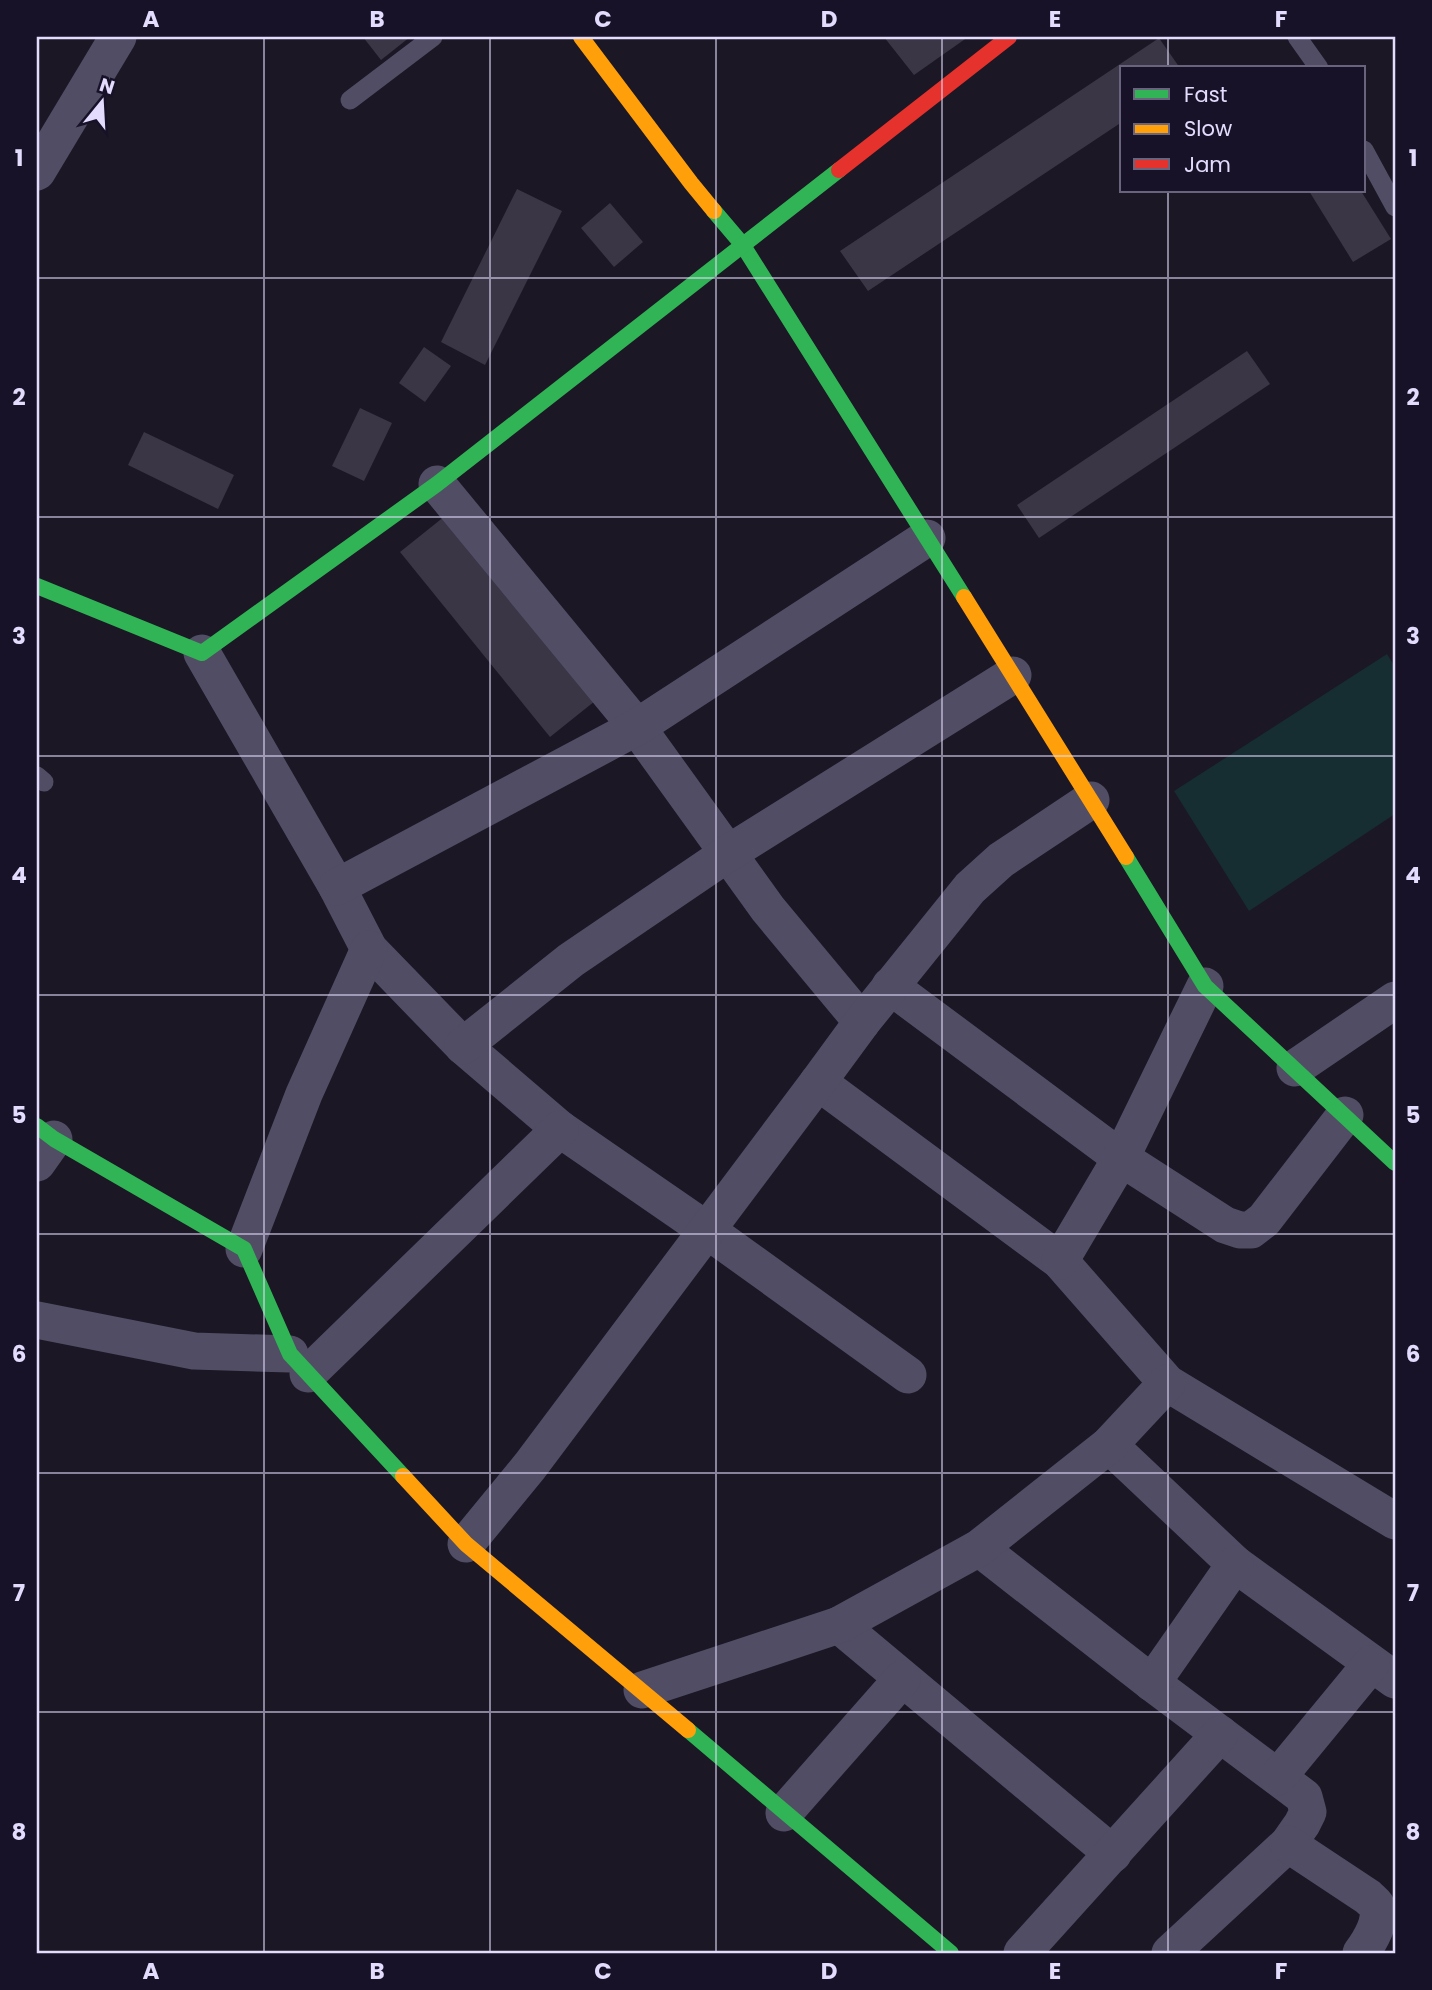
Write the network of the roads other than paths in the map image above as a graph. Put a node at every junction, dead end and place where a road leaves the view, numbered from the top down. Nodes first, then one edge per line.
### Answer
1 (118, 37) edge
2 (433, 37) edge
3 (581, 37) edge
4 (1009, 37) edge
5 (1297, 37) edge
6 (1318, 66) edge
7 (350, 100) dead end
8 (47, 129) edge
9 (1366, 154) edge
10 (37, 172) edge
11 (1395, 207) edge
12 (742, 244) junction
13 (438, 484) junction
14 (927, 538) junction
15 (37, 586) edge
16 (202, 653) junction
17 (1013, 675) junction
18 (637, 727) junction
19 (1091, 800) junction
20 (727, 854) junction
21 (337, 887) junction
22 (369, 949) junction
23 (890, 986) junction
24 (1205, 986) junction
25 (1395, 1000) edge
26 (862, 1022) junction
27 (463, 1046) junction
28 (1295, 1068) junction
29 (818, 1082) junction
30 (1345, 1115) junction
31 (560, 1129) junction
32 (42, 1143) edge
33 (1121, 1158) junction
34 (1395, 1163) edge
35 (708, 1231) junction
36 (244, 1249) junction
37 (1060, 1261) junction
38 (37, 1320) edge
39 (299, 1364) junction
40 (908, 1375) dead end
41 (1167, 1383) junction
42 (1109, 1445) junction
43 (1395, 1521) edge
44 (466, 1544) junction
45 (979, 1548) junction
46 (1235, 1563) junction
47 (839, 1625) junction
48 (1383, 1672) edge
49 (902, 1679) junction
50 (1152, 1683) junction
51 (642, 1690) junction
52 (1220, 1734) junction
53 (1278, 1777) junction
54 (784, 1813) junction
55 (1288, 1844) junction
56 (1113, 1854) junction
57 (951, 1953) edge
58 (1022, 1953) edge
59 (1170, 1953) edge
60 (1361, 1953) edge

1 - 8 street
2 - 7 lane
3 - 12 street
4 - 12 street
5 - 6 lane
8 - 10 street
9 - 11 lane
12 - 13 street
12 - 14 street
13 - 16 street
13 - 18 street
14 - 17 street
14 - 18 street
15 - 16 street
16 - 21 street
17 - 19 street
17 - 20 street
18 - 20 street
18 - 21 street
19 - 23 street
19 - 24 street
20 - 26 street
20 - 27 street
21 - 22 street
22 - 27 street
22 - 36 street
23 - 26 street
23 - 33 street
24 - 28 street
24 - 33 street
25 - 28 street
26 - 29 street
27 - 31 street
28 - 30 street
29 - 35 street
29 - 37 street
30 - 33 street
30 - 34 street
31 - 35 street
31 - 39 street
32 - 36 street
33 - 37 street
35 - 40 street
35 - 44 street
36 - 39 street
37 - 41 street
38 - 39 street
39 - 44 street
41 - 42 street
41 - 43 street
42 - 45 street
42 - 46 street
44 - 51 street
45 - 47 street
45 - 50 street
46 - 48 street
46 - 50 street
47 - 49 street
47 - 51 street
48 - 53 street
49 - 54 street
49 - 56 street
50 - 52 street
51 - 54 street
52 - 53 street
52 - 56 street
53 - 55 street
54 - 57 street
55 - 59 street
55 - 60 street
56 - 58 street

